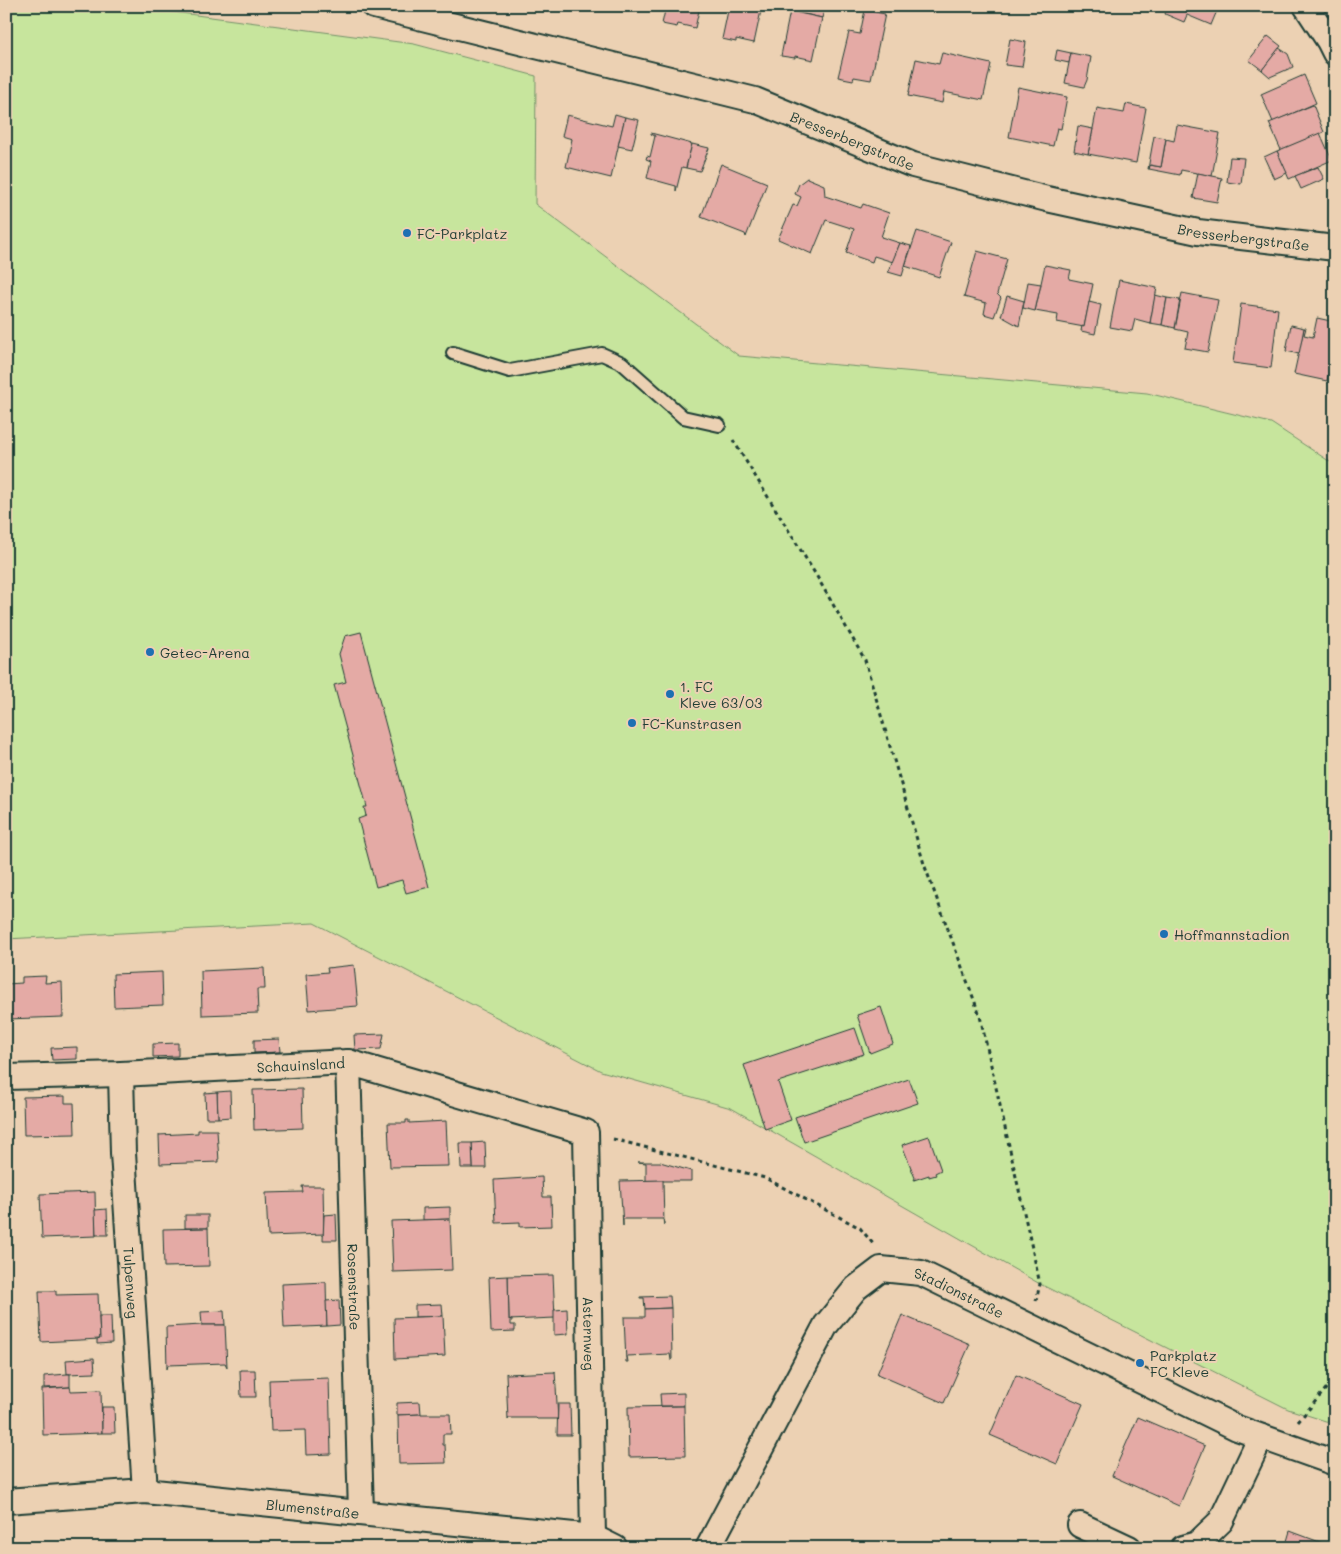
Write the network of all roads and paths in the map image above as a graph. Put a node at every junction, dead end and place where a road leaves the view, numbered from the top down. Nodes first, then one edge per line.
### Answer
1 (374, 6) edge
2 (1306, 6) edge
3 (1335, 53) edge
4 (1335, 248) edge
5 (453, 353) dead end
6 (718, 426) joint
7 (348, 1062) junction
8 (121, 1074) junction
9 (6, 1077) edge
10 (586, 1132) junction
11 (881, 1268) junction
12 (1029, 1326) junction
13 (1335, 1378) edge
14 (1270, 1440) junction
15 (1335, 1463) edge
16 (145, 1491) junction
17 (6, 1501) edge
18 (362, 1513) junction
19 (1080, 1525) dead end
20 (593, 1536) junction
21 (615, 1548) edge
22 (708, 1548) edge
23 (1128, 1548) edge
24 (1184, 1548) edge

1 - 4 street, Bresserbergstraße
2 - 3 street
5 - 6 lane
6 - 12 path
7 - 8 street, Schauinsland
7 - 10 street, Schauinsland
7 - 18 street, Rosenstraße
8 - 9 street, Schauinsland
8 - 16 street, Tulpenweg
10 - 11 path
10 - 20 street, Asternweg
11 - 12 street, Stadionstraße
11 - 22 street
12 - 14 street, Stadionstraße
13 - 14 path
14 - 15 street, Stadionstraße
14 - 24 street
16 - 17 street, Blumenstraße
16 - 18 street, Blumenstraße
18 - 20 street, Blumenstraße
19 - 23 street
20 - 21 street, Blumenstraße

